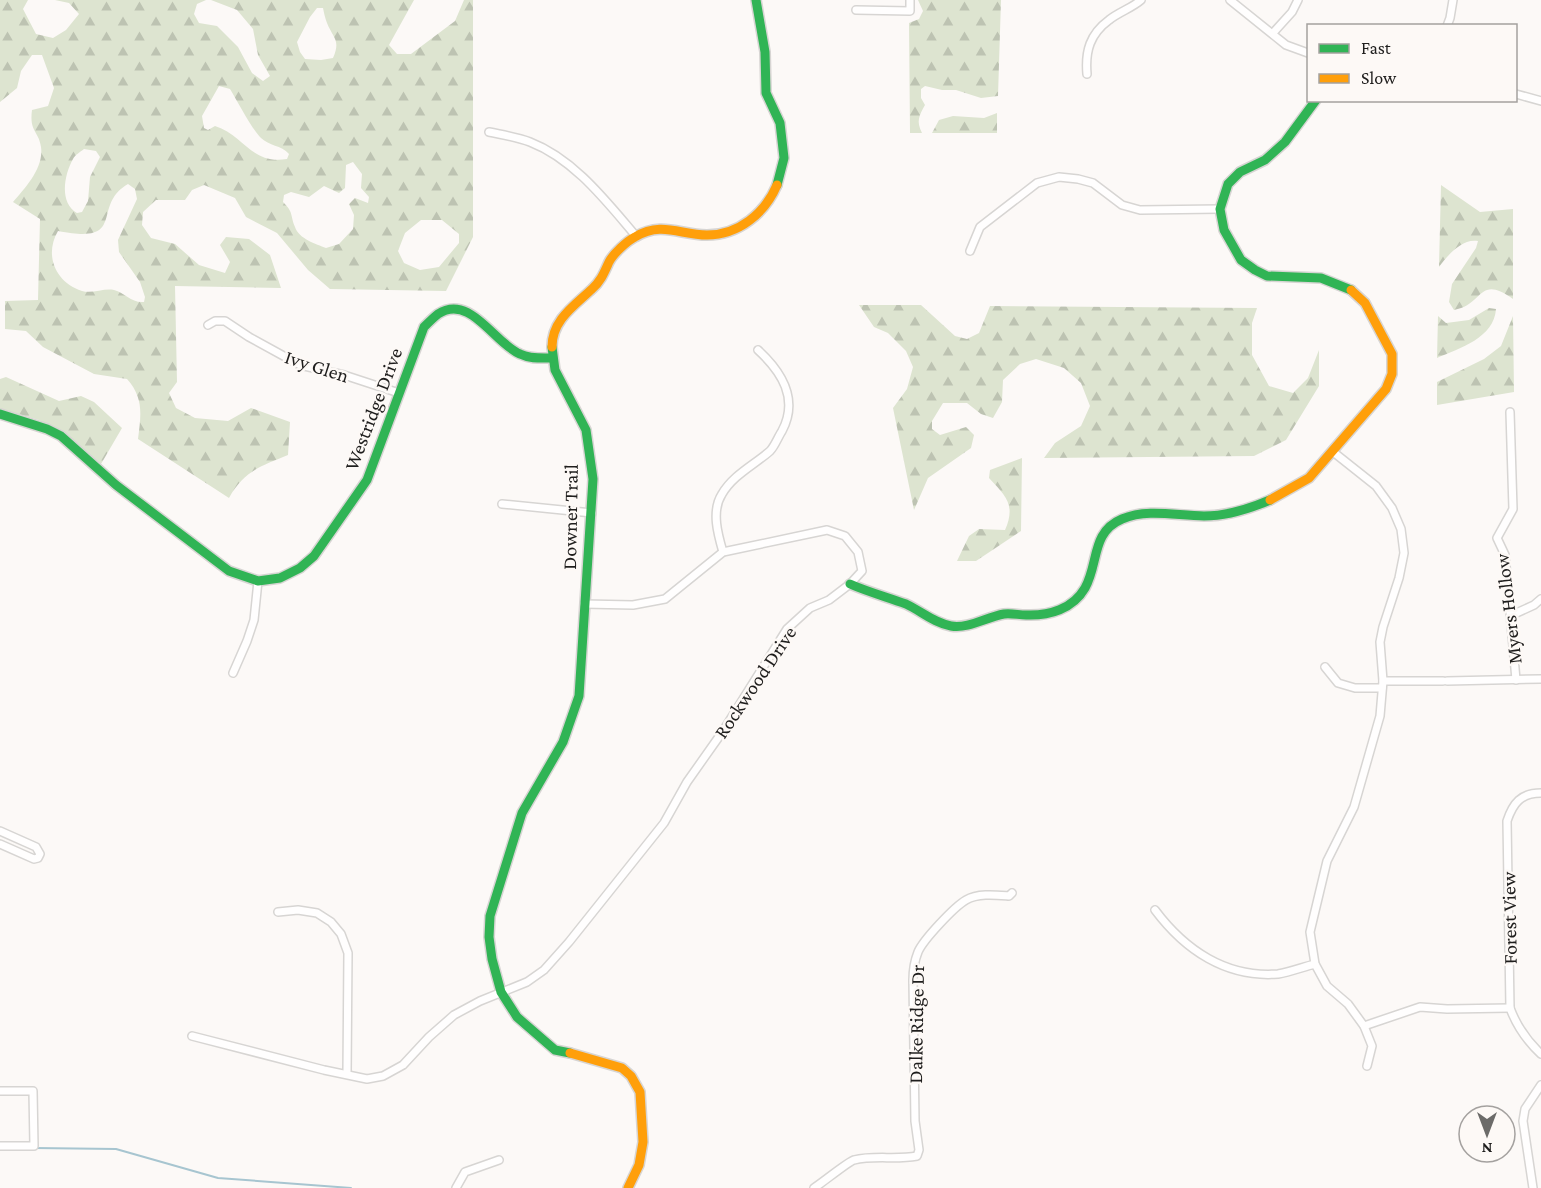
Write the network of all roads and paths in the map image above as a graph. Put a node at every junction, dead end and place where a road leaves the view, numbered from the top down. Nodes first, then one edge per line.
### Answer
1 (756, 0) edge
2 (910, 0) edge
3 (1141, 0) edge
4 (1230, 0) edge
5 (1298, 0) edge
6 (1453, 0) edge
7 (856, 10) dead end
8 (1448, 24) edge
9 (1273, 33) junction
10 (1307, 53) edge
11 (1087, 74) dead end
12 (1517, 95) edge
13 (1541, 101) edge
14 (1315, 102) edge
15 (489, 132) dead end
16 (1220, 210) junction
17 (636, 236) junction
18 (970, 251) dead end
19 (208, 325) dead end
20 (758, 350) dead end
21 (552, 358) junction
22 (399, 393) junction
23 (1510, 412) dead end
24 (0, 414) edge
25 (1332, 451) junction
26 (502, 504) dead end
27 (591, 513) junction
28 (723, 552) junction
29 (258, 581) junction
30 (850, 584) junction
31 (1541, 599) edge
32 (584, 604) junction
33 (1512, 615) junction
34 (1325, 667) dead end
35 (232, 673) dead end
36 (1516, 680) junction
37 (1541, 680) edge
38 (1382, 684) junction
39 (1541, 793) edge
40 (0, 831) edge
41 (0, 844) edge
42 (1012, 893) dead end
43 (1155, 910) dead end
44 (278, 912) dead end
45 (1315, 963) junction
46 (501, 992) junction
47 (1510, 1008) junction
48 (1365, 1026) junction
49 (192, 1036) dead end
50 (1541, 1054) edge
51 (1367, 1066) dead end
52 (347, 1074) junction
53 (1541, 1085) edge
54 (0, 1091) edge
55 (0, 1146) edge
56 (499, 1161) dead end
57 (456, 1188) edge
58 (628, 1188) edge
59 (814, 1188) edge
60 (1533, 1188) edge

1 - 17 street, Downer Trail
2 - 7 street
3 - 11 street
4 - 9 street
5 - 9 street
6 - 8 street
9 - 10 street
12 - 13 street
14 - 16 street
15 - 17 street
16 - 18 street
16 - 25 street
17 - 21 street, Downer Trail
19 - 22 street, Ivy Glen
20 - 28 street
21 - 22 street, Westridge Drive
21 - 27 street, Downer Trail
22 - 29 street, Westridge Drive
23 - 33 street, Myers Hollow
24 - 29 street
25 - 30 street
25 - 38 street
26 - 27 street
27 - 32 street, Downer Trail
28 - 30 street
28 - 32 street
29 - 35 street
30 - 46 street, Rockwood Drive
31 - 33 street
32 - 46 street, Downer Trail
33 - 36 street, Myers Hollow
34 - 38 street
36 - 37 street
36 - 38 street
38 - 45 street
39 - 47 street, Forest View
40 - 41 street
42 - 59 street, Dalke Ridge Dr
43 - 45 street
44 - 52 street
45 - 48 street
46 - 52 street, Rockwood Drive
46 - 58 street, Downer Trail
47 - 48 street
47 - 50 street, Forest View
48 - 51 street
49 - 52 street, Rockwood Drive
53 - 60 street
54 - 55 street
56 - 57 street

